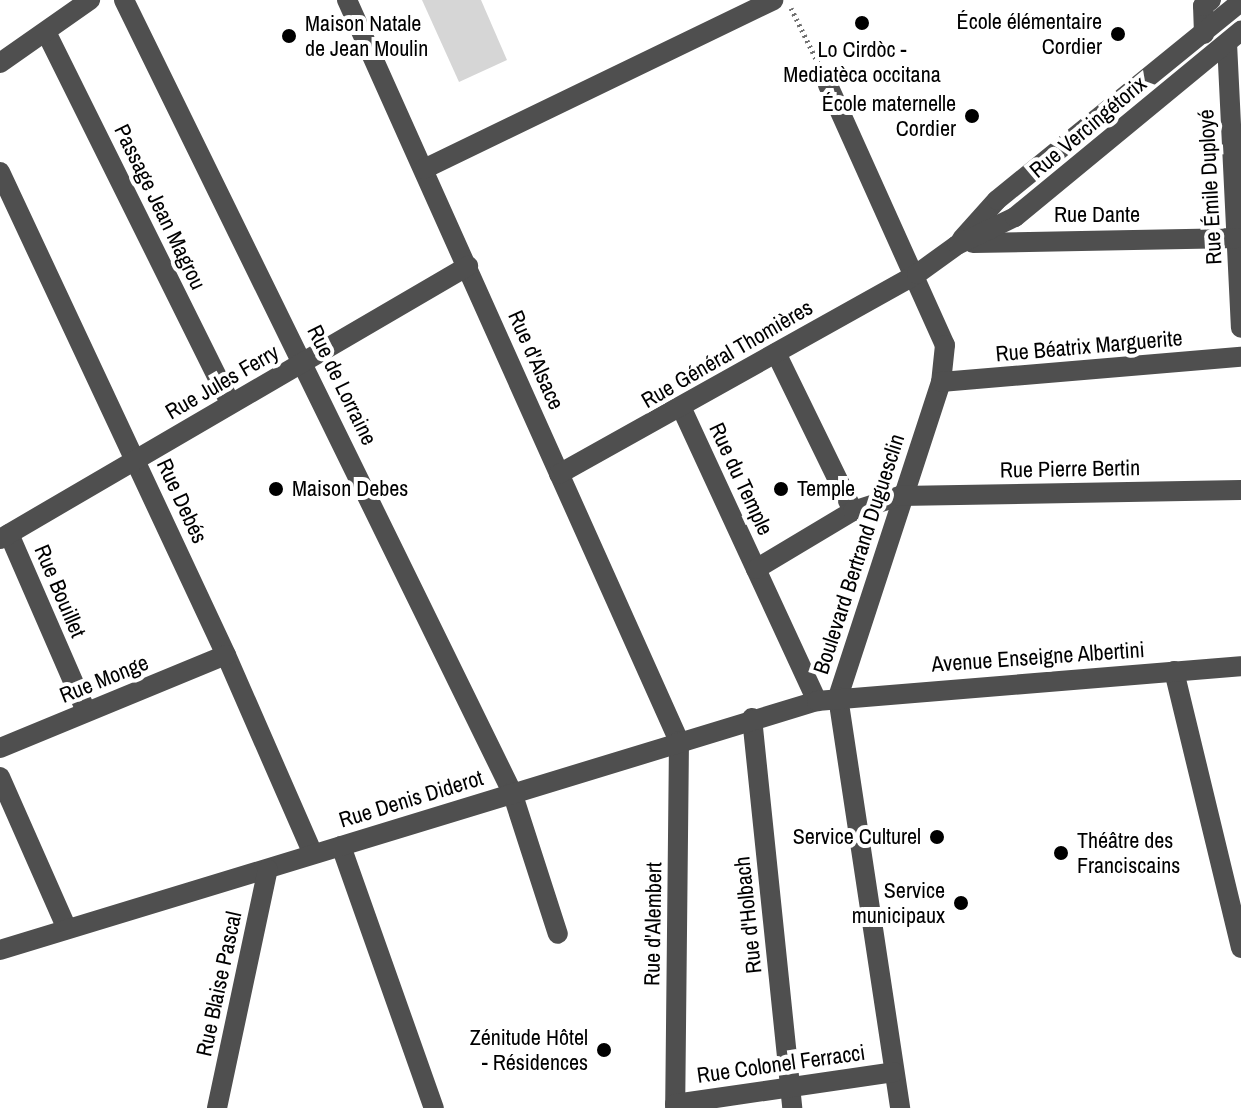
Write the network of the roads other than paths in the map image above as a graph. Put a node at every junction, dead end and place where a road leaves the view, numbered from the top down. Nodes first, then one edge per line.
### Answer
1 (90, 0) edge
2 (124, 0) edge
3 (347, 0) edge
4 (773, 0) edge
5 (1211, 0) edge
6 (1241, 2) edge
7 (46, 32) junction
8 (1204, 34) junction
9 (1234, 37) edge
10 (0, 63) edge
11 (828, 85) road end
12 (424, 169) junction
13 (0, 172) edge
14 (1238, 238) junction
15 (957, 245) junction
16 (468, 266) junction
17 (917, 274) junction
18 (1241, 328) edge
19 (776, 353) junction
20 (1241, 357) edge
21 (304, 362) junction
22 (941, 382) junction
23 (231, 404) junction
24 (682, 409) junction
25 (137, 460) junction
26 (559, 474) junction
27 (1241, 490) edge
28 (900, 496) junction
29 (853, 511) junction
30 (4, 536) edge
31 (756, 569) junction
32 (226, 655) junction
33 (1241, 666) edge
34 (1174, 671) junction
35 (828, 699) junction
36 (86, 711) junction
37 (752, 718) junction
38 (679, 741) junction
39 (0, 748) edge
40 (0, 777) edge
41 (512, 792) junction
42 (341, 846) junction
43 (313, 854) junction
44 (268, 869) junction
45 (67, 929) junction
46 (558, 934) dead end
47 (1241, 948) edge
48 (0, 950) edge
49 (894, 1072) junction
50 (790, 1087) junction
51 (675, 1106) edge
52 (217, 1108) edge
53 (434, 1108) edge
54 (792, 1108) edge
55 (900, 1108) edge

1 - 7 street
2 - 21 street, Rue de Lorraine
3 - 12 street, Rue d'Alsace
4 - 12 street
5 - 8 street
6 - 8 street, Rue Vercingétorix
7 - 10 street
7 - 23 street, Passage Jean Magrou
8 - 15 street, Rue Vercingétorix
9 - 14 street, Rue Émile Duployé
9 - 15 street, Rue Vercingétorix
11 - 17 street, Boulevard Bertrand Duguesclin
12 - 16 street, Rue d'Alsace
13 - 25 street, Rue Debés
14 - 15 street, Rue Dante
14 - 18 street, Rue Émile Duployé
15 - 17 street, Rue Vercingétorix
16 - 21 street, Rue Jules Ferry
16 - 26 street, Rue d'Alsace
17 - 19 street, Rue Général Thomières
17 - 22 street, Boulevard Bertrand Duguesclin
19 - 24 street, Rue Général Thomières
19 - 29 street
20 - 22 street, Rue Béatrix Marguerite
21 - 23 street, Rue Jules Ferry
21 - 41 street, Rue de Lorraine
22 - 28 street, Boulevard Bertrand Duguesclin
23 - 25 street, Rue Jules Ferry
24 - 26 street, Rue Général Thomières
24 - 31 street, Rue du Temple
25 - 30 street, Rue Jules Ferry
25 - 32 street, Rue Debés
26 - 38 street, Rue d'Alsace
27 - 28 street, Rue Pierre Bertin
28 - 29 street, Rue du Temple
28 - 35 street, Boulevard Bertrand Duguesclin
29 - 31 street, Rue du Temple
30 - 36 street, Rue Bouillet
31 - 35 street, Rue du Temple
32 - 36 street, Rue Monge
32 - 43 street, Rue Debés
33 - 34 street, Avenue Enseigne Albertini
34 - 35 street, Avenue Enseigne Albertini
34 - 47 street
35 - 37 street, Rue Denis Diderot
35 - 49 street, Boulevard Bertrand Duguesclin
36 - 39 street, Rue Monge
37 - 38 street, Rue Denis Diderot
37 - 50 street, Rue d'Holbach
38 - 41 street, Rue Denis Diderot
38 - 51 street, Rue d'Alembert
40 - 45 street
41 - 42 street, Rue Denis Diderot
41 - 46 street, Rue de Lorraine
42 - 43 street, Rue Denis Diderot
42 - 53 street
43 - 44 street, Rue Denis Diderot
44 - 45 street, Rue Denis Diderot
44 - 52 street, Rue Blaise Pascal
45 - 48 street, Rue Denis Diderot
49 - 50 street, Rue Colonel Ferracci
49 - 55 street, Boulevard Bertrand Duguesclin
50 - 51 street, Rue Colonel Ferracci
50 - 54 street, Rue d'Holbach

